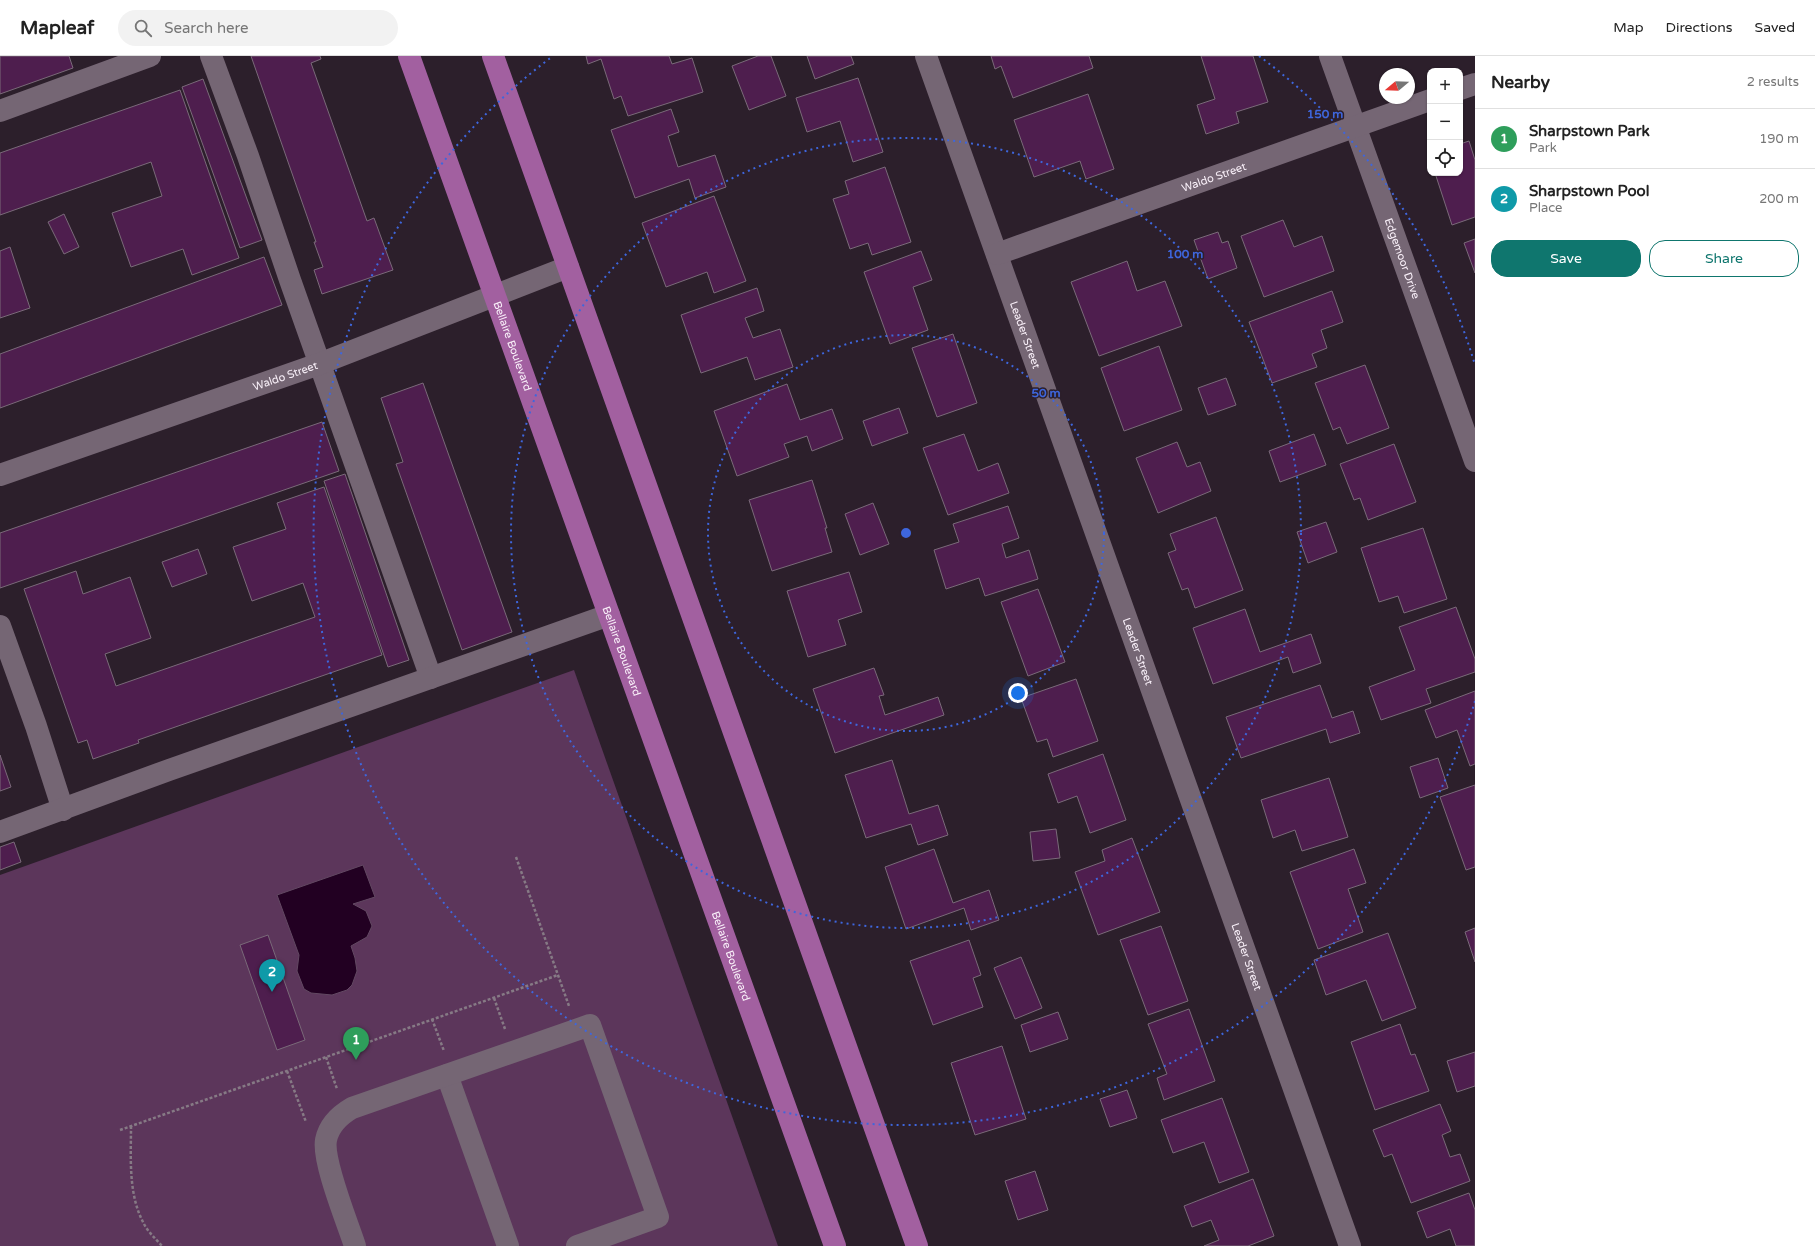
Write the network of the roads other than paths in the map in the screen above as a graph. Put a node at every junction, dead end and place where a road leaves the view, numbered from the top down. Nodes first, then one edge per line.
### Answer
1 (150, 56) edge
2 (211, 56) edge
3 (409, 56) edge
4 (493, 56) edge
5 (926, 56) edge
6 (1330, 56) edge
7 (1475, 84) edge
8 (1463, 88) edge
9 (1427, 101) edge
10 (0, 111) edge
11 (1356, 127) junction
12 (997, 254) junction
13 (568, 267) junction
14 (495, 295) junction
15 (319, 364) junction
16 (1475, 461) edge
17 (0, 474) edge
18 (609, 615) junction
19 (0, 626) edge
20 (431, 678) junction
21 (63, 810) junction
22 (0, 832) edge
23 (450, 1075) junction
24 (582, 1245) edge
25 (355, 1246) edge
26 (508, 1246) edge
27 (835, 1246) edge
28 (917, 1246) edge
29 (1350, 1246) edge

1 - 10 street
2 - 15 street
3 - 14 main road, Bellaire Boulevard
4 - 13 main road
5 - 12 street, Leader Street
6 - 11 street, Edgemoor Drive
7 - 8 street
9 - 11 street, Waldo Street
11 - 12 street, Waldo Street
11 - 16 street, Edgemoor Drive
12 - 29 street, Leader Street
13 - 14 street, Waldo Street
13 - 28 main road
14 - 15 street, Waldo Street
14 - 18 main road, Bellaire Boulevard
15 - 17 street, Waldo Street
15 - 20 street
18 - 20 street
18 - 27 main road, Bellaire Boulevard
19 - 21 street
20 - 21 street
21 - 22 street
23 - 24 street
23 - 25 street
23 - 26 street

